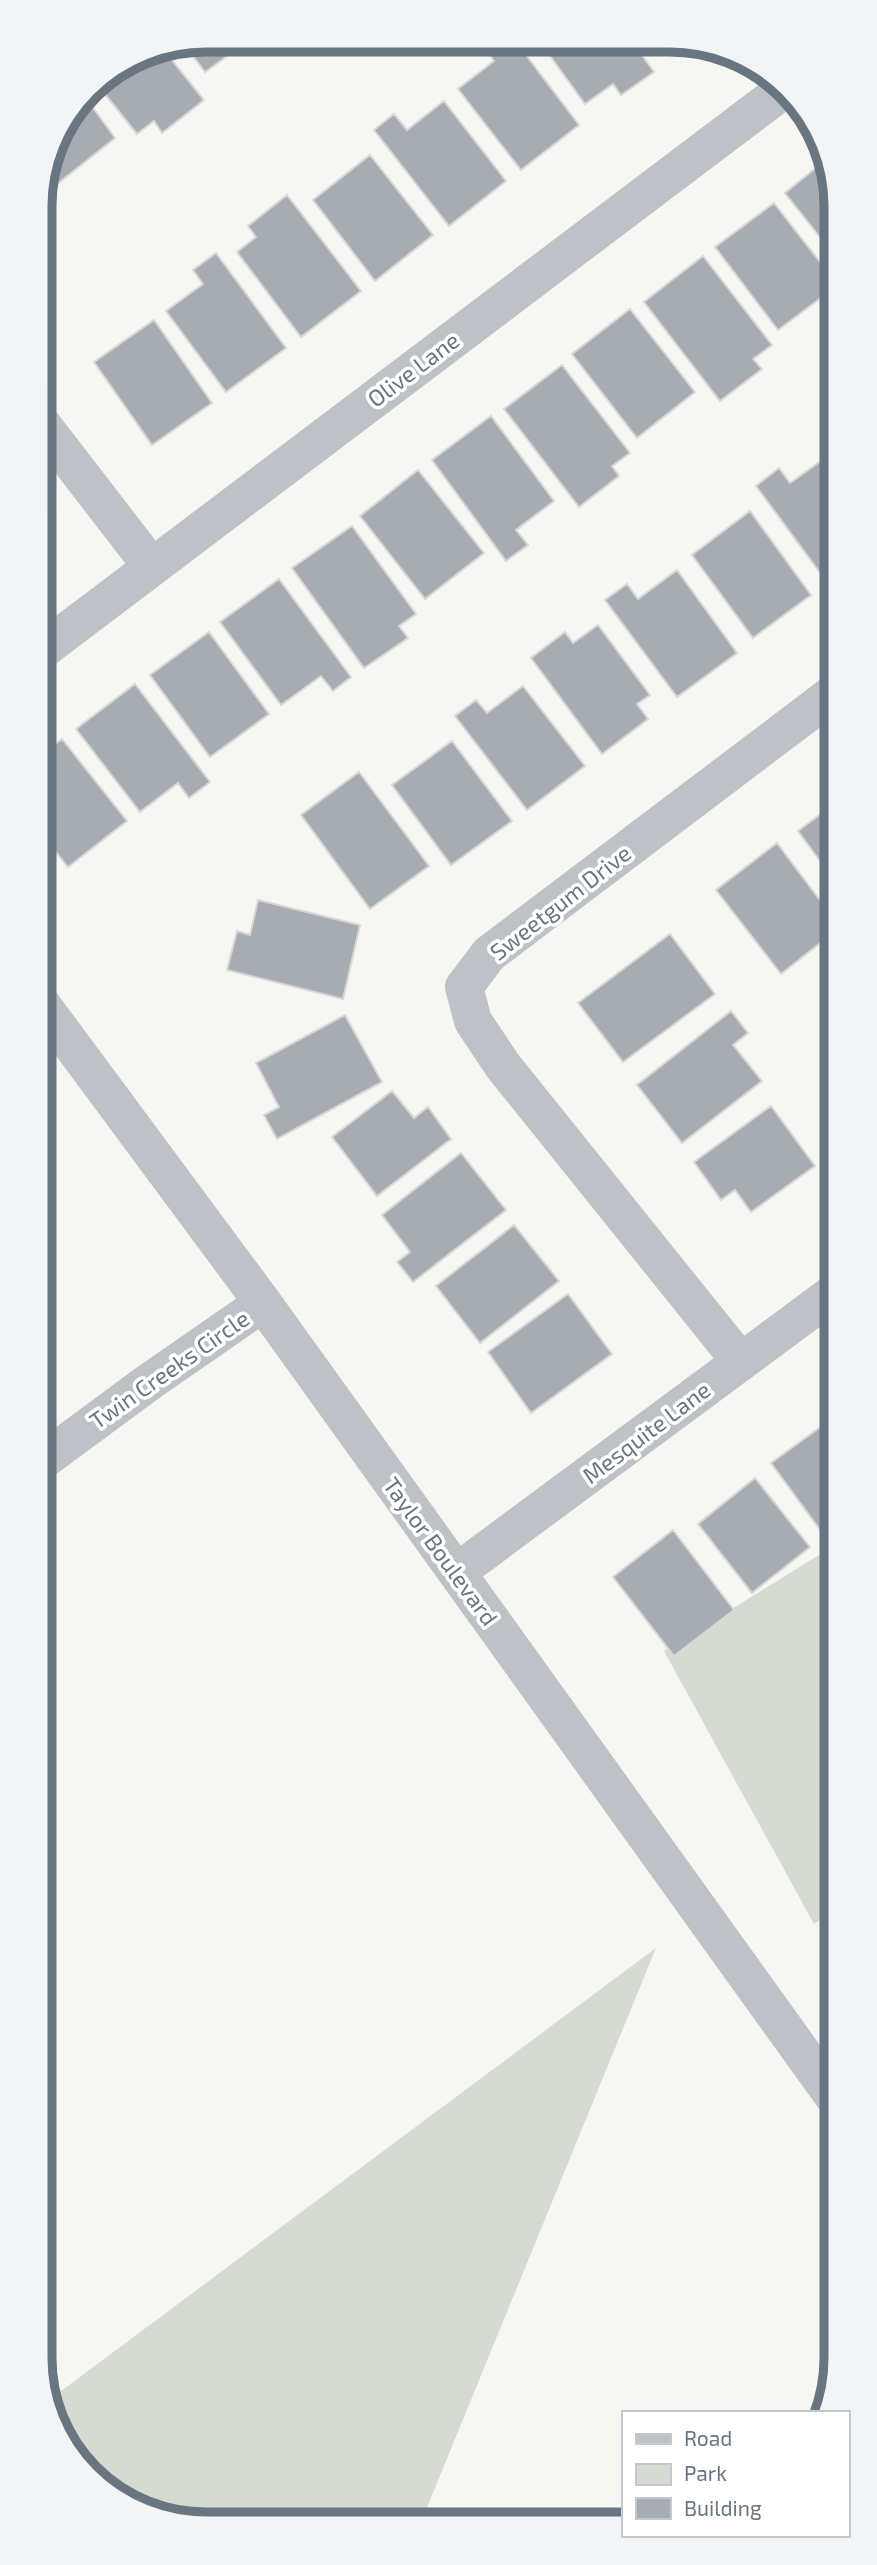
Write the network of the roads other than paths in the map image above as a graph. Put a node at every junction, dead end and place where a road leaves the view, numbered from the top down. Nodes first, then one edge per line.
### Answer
1 (776, 95) edge
2 (53, 438) edge
3 (152, 567) junction
4 (53, 642) edge
5 (824, 701) edge
6 (53, 1019) edge
7 (824, 1300) edge
8 (263, 1303) junction
9 (741, 1362) junction
10 (52, 1453) edge
11 (457, 1572) junction
12 (824, 2083) edge

1 - 3 street, Olive Lane
2 - 3 street
3 - 4 street, Olive Lane
5 - 9 street, Sweetgum Drive
6 - 8 street, Taylor Boulevard
7 - 9 street, Mesquite Lane
8 - 10 street, Twin Creeks Circle
8 - 11 street, Taylor Boulevard
9 - 11 street, Mesquite Lane
11 - 12 street, Taylor Boulevard

